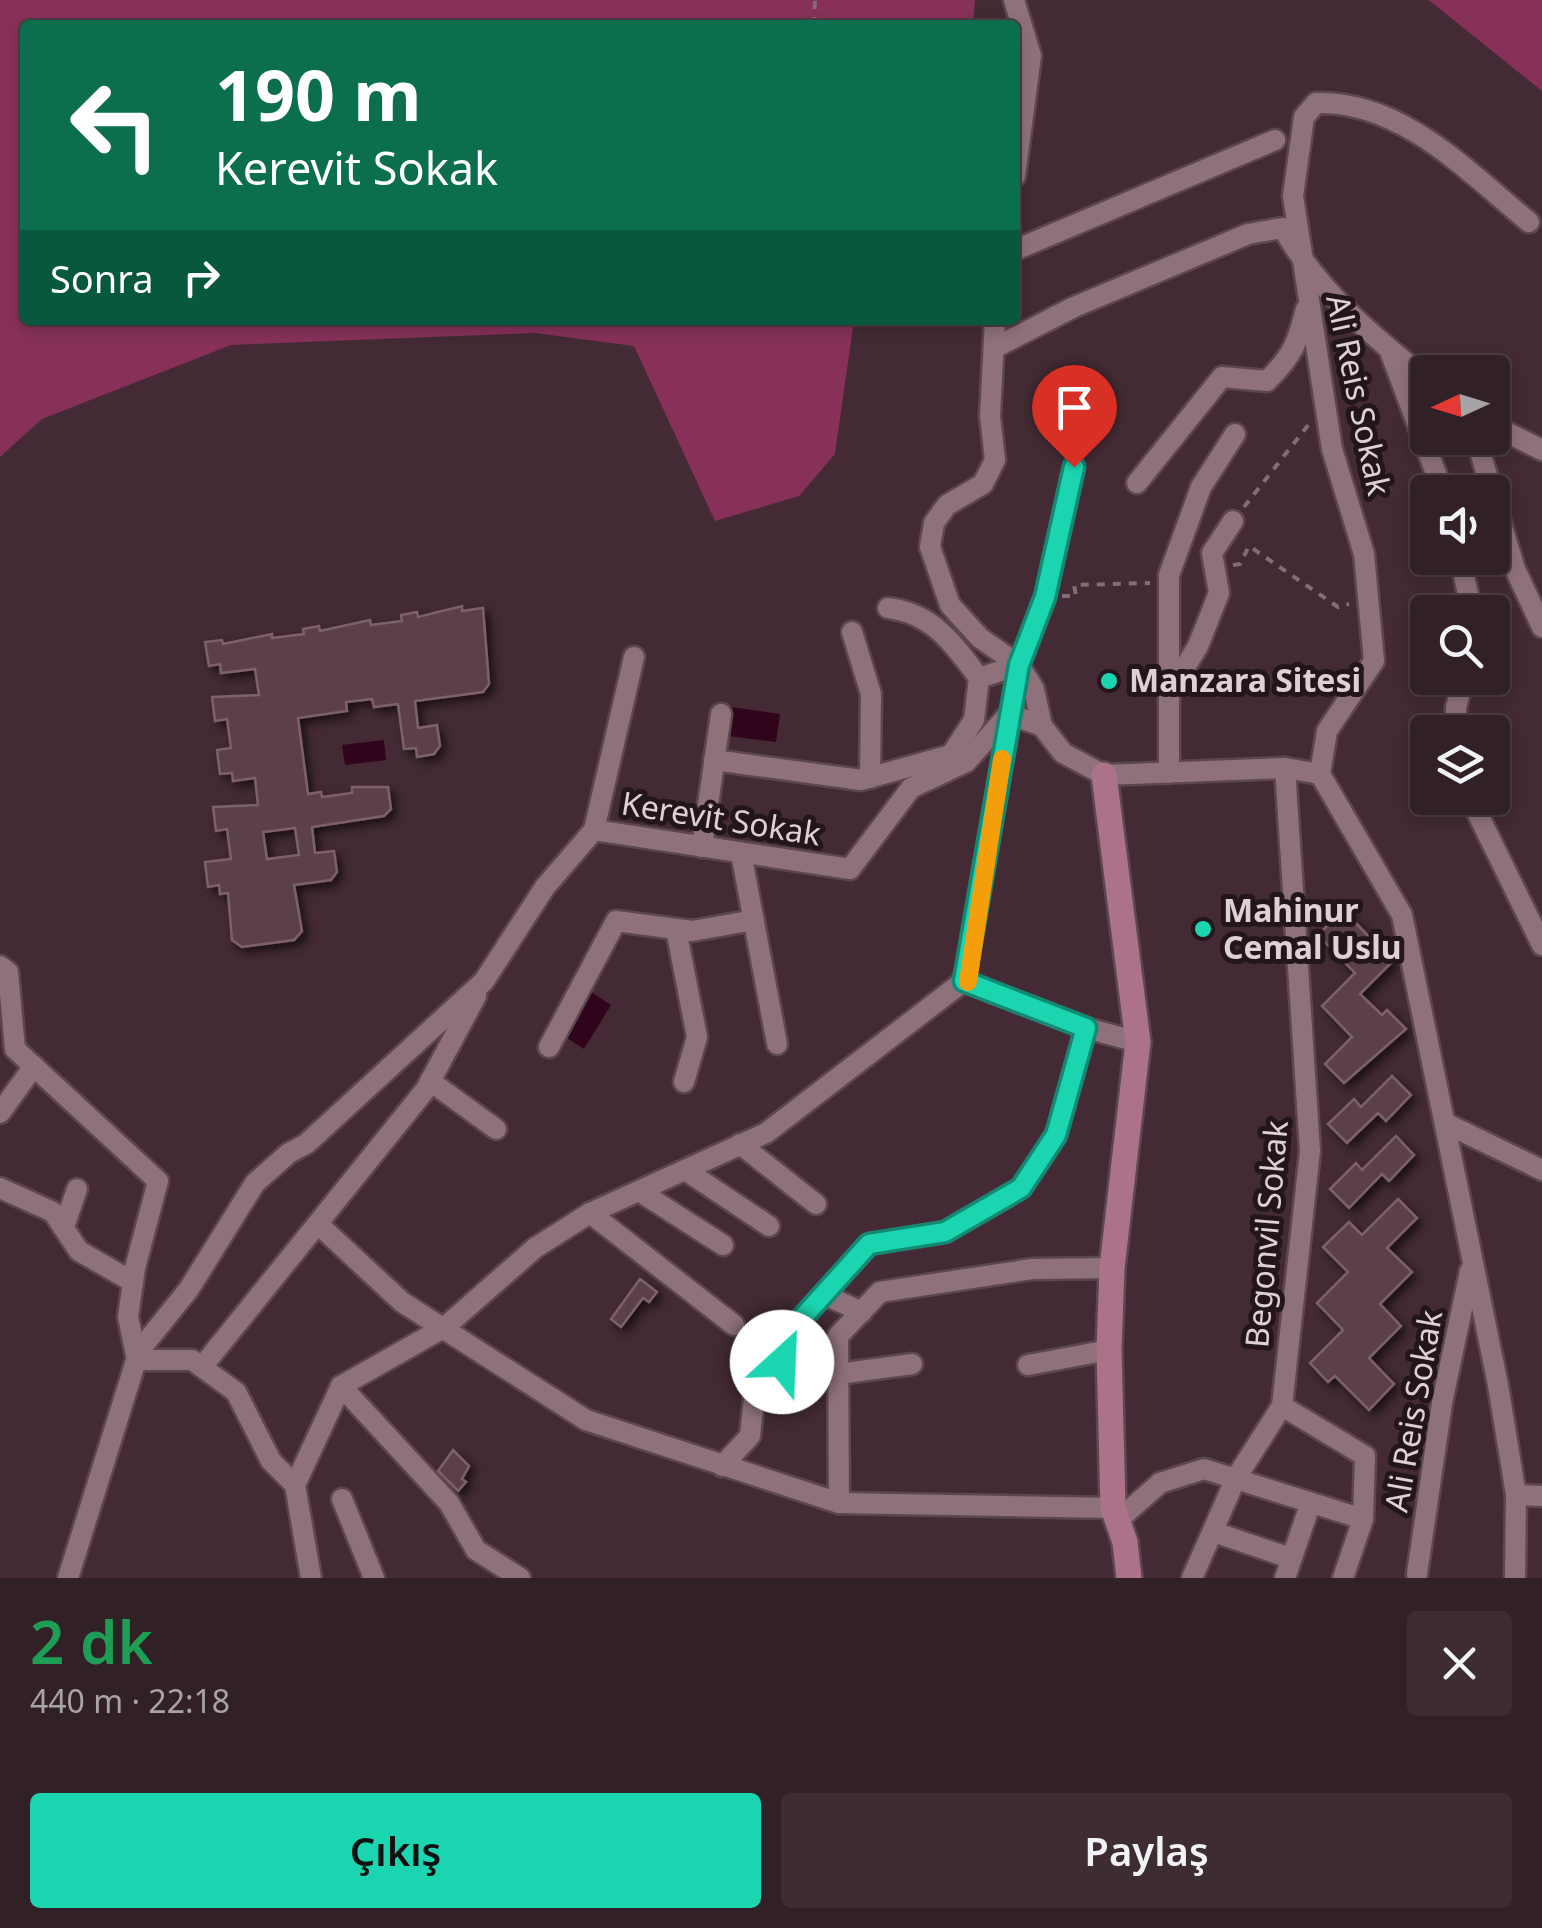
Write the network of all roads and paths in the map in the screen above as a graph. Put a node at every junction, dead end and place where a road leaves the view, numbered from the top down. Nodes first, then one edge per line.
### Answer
1 (1014, 0) edge
2 (1020, 138) edge
3 (1275, 140) dead end
4 (1529, 222) dead end
5 (1020, 248) edge
6 (1302, 262) junction
7 (1308, 302) junction
8 (995, 325) edge
9 (994, 348) junction
10 (1390, 350) junction
11 (1410, 366) edge
12 (1324, 405) junction
13 (1236, 434) dead end
14 (1510, 434) edge
15 (1542, 450) edge
16 (1074, 467) dead end
17 (1437, 475) edge
18 (1137, 483) dead end
19 (1234, 521) joint
20 (1510, 552) edge
21 (1240, 564) dead end
22 (1169, 582) junction
23 (1045, 597) junction
24 (1338, 607) dead end
25 (888, 608) dead end
26 (1542, 626) edge
27 (852, 632) dead end
28 (634, 657) dead end
29 (1019, 665) junction
30 (979, 678) junction
31 (1170, 692) junction
32 (721, 714) dead end
33 (1009, 714) junction
34 (1042, 726) junction
35 (714, 760) junction
36 (1285, 768) junction
37 (1169, 773) junction
38 (1320, 774) junction
39 (1104, 775) junction
40 (870, 778) junction
41 (1478, 815) edge
42 (594, 830) junction
43 (702, 847) junction
44 (741, 852) junction
45 (754, 920) junction
46 (676, 929) junction
47 (1542, 945) edge
48 (0, 966) edge
49 (484, 981) junction
50 (964, 981) junction
51 (1086, 1028) junction
52 (7, 1031) edge
53 (1138, 1042) junction
54 (777, 1044) dead end
55 (550, 1047) dead end
56 (34, 1066) junction
57 (430, 1081) junction
58 (684, 1082) dead end
59 (0, 1113) edge
60 (1444, 1123) junction
61 (496, 1129) dead end
62 (740, 1144) junction
63 (684, 1170) junction
64 (1542, 1170) edge
65 (0, 1188) edge
66 (77, 1188) dead end
67 (639, 1190) junction
68 (816, 1204) dead end
69 (590, 1212) junction
70 (319, 1225) junction
71 (769, 1226) dead end
72 (64, 1227) junction
73 (723, 1245) dead end
74 (1472, 1259) junction
75 (1112, 1268) junction
76 (133, 1282) junction
77 (825, 1295) junction
78 (862, 1312) junction
79 (734, 1325) dead end
80 (445, 1327) junction
81 (1109, 1350) junction
82 (137, 1360) junction
83 (912, 1364) dead end
84 (1028, 1365) dead end
85 (202, 1367) junction
86 (838, 1374) junction
87 (341, 1386) junction
88 (1282, 1406) junction
89 (722, 1466) junction
90 (1236, 1478) junction
91 (295, 1484) junction
92 (1516, 1495) junction
93 (1542, 1496) edge
94 (342, 1500) dead end
95 (839, 1503) junction
96 (1310, 1505) junction
97 (1114, 1515) junction
98 (1363, 1519) junction
99 (1214, 1532) junction
100 (1288, 1568) edge
101 (1417, 1574) dead end
102 (68, 1578) edge
103 (310, 1578) edge
104 (374, 1578) edge
105 (520, 1578) edge
106 (1128, 1578) edge
107 (1192, 1578) edge
108 (1343, 1578) edge
109 (1515, 1578) edge

1 - 2 street
3 - 5 street
4 - 6 street, Ali Reis Sokak
6 - 7 street, Ali Reis Sokak
6 - 9 street
6 - 10 street
7 - 12 street, Ali Reis Sokak
7 - 18 street
8 - 9 street
9 - 29 street
10 - 11 street
10 - 17 street
12 - 19 path
12 - 38 street, Ali Reis Sokak
13 - 22 street
14 - 15 street
16 - 23 street
19 - 31 street
20 - 26 street
21 - 24 path
22 - 23 path
22 - 31 street
23 - 29 street
25 - 30 street
27 - 40 street
28 - 42 street
29 - 30 street
29 - 33 street
29 - 34 street
30 - 40 street
31 - 37 street
32 - 35 street
33 - 34 street
33 - 44 street, Kerevit Sokak
33 - 50 street
34 - 39 street
35 - 40 street
35 - 43 street
36 - 37 street
36 - 38 street
36 - 88 street, Begonvil Sokak
37 - 39 street
38 - 60 street, Ali Reis Sokak
39 - 53 street
41 - 47 street
42 - 43 street, Kerevit Sokak
42 - 49 street
43 - 44 street, Kerevit Sokak
44 - 45 street
45 - 46 street
45 - 54 street
46 - 55 street
46 - 58 street
48 - 52 street
49 - 57 street
49 - 82 street
50 - 51 street
50 - 62 street
51 - 53 street
51 - 77 street
52 - 56 street
53 - 75 street
56 - 59 street
56 - 76 street
57 - 61 street
57 - 70 street
60 - 64 street
60 - 74 street, Ali Reis Sokak
62 - 63 street
62 - 68 street
63 - 67 street
63 - 71 street
65 - 72 street
66 - 72 street
67 - 69 street
67 - 73 street
69 - 79 street
69 - 80 street
70 - 80 street
70 - 85 street
72 - 76 street
74 - 92 street, Ali Reis Sokak
74 - 101 street, Ali Reis Sokak
75 - 78 street
75 - 81 street
76 - 82 street
77 - 78 street
77 - 89 street
78 - 86 street
80 - 87 street
80 - 89 street
81 - 84 street
81 - 97 street
82 - 85 street
82 - 102 street
83 - 86 street
85 - 91 street
86 - 95 street
87 - 91 street
87 - 105 street
88 - 90 street
88 - 98 street
89 - 95 street
90 - 96 street
90 - 97 street
90 - 99 street
91 - 103 street
92 - 93 street
92 - 109 street, Ali Reis Sokak
94 - 104 street
95 - 97 street
96 - 98 street
96 - 100 street
97 - 106 street
98 - 108 street
99 - 100 street
99 - 107 street

